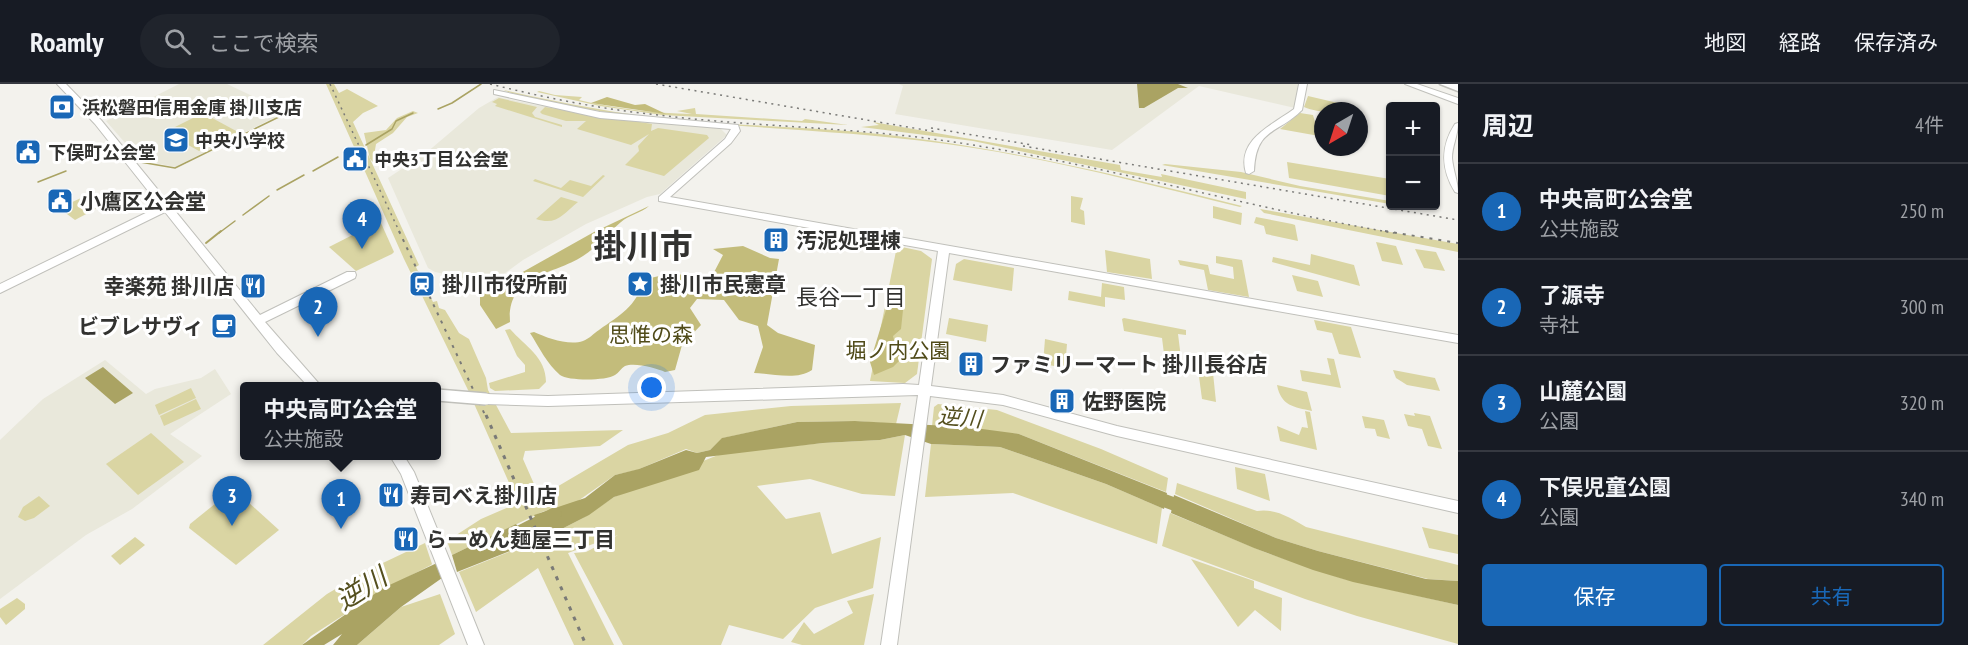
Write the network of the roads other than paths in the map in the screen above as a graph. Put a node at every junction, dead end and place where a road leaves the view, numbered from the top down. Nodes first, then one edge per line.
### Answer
1 (61, 84) edge
2 (1303, 84) edge
3 (1409, 84) edge
4 (1446, 84) edge
5 (1458, 88) edge
6 (497, 92) dead end
7 (1458, 101) edge
8 (1458, 126) edge
9 (1249, 171) dead end
10 (1458, 190) edge
11 (167, 207) junction
12 (944, 249) junction
13 (351, 275) dead end
14 (0, 289) edge
15 (258, 321) junction
16 (1458, 339) edge
17 (310, 382) edge
18 (925, 390) junction
19 (441, 395) edge
20 (399, 460) edge
21 (1458, 507) edge
22 (476, 645) edge
23 (889, 645) edge

1 - 11 street
2 - 9 street
3 - 7 street
4 - 5 highway
6 - 12 street
8 - 10 street
11 - 14 street
11 - 15 street
12 - 16 street
12 - 18 street
13 - 15 street
15 - 17 street
18 - 19 street, bridge
18 - 21 street
18 - 23 street
20 - 22 street

